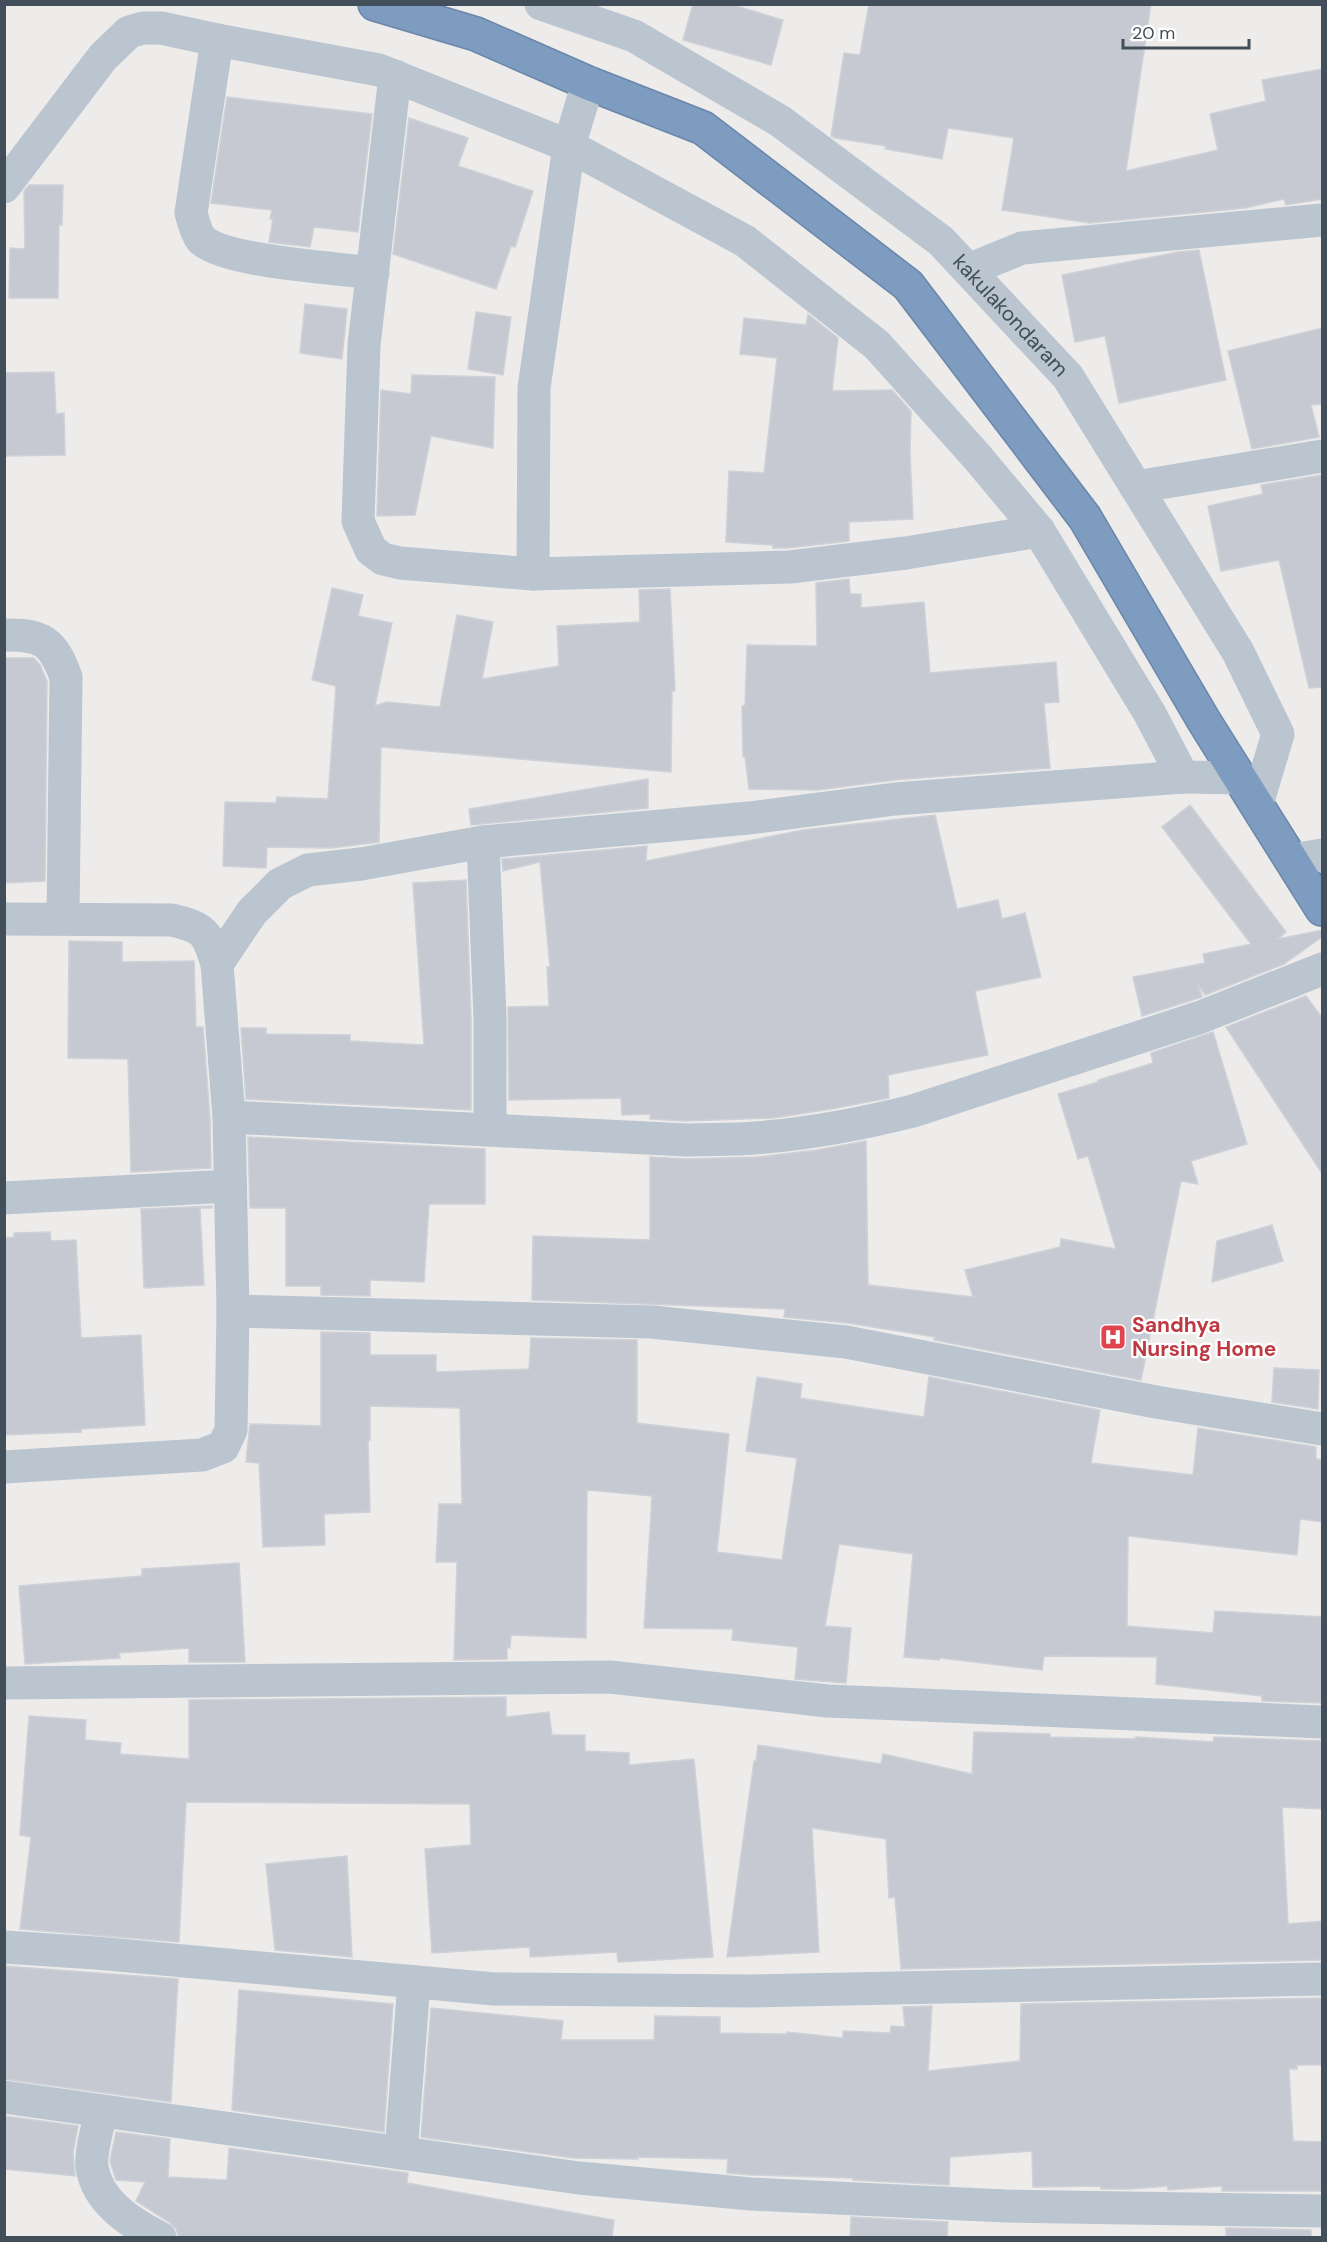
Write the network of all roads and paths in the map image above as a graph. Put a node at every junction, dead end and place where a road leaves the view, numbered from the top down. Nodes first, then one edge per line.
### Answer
1 (375, 4) edge
2 (541, 4) edge
3 (217, 40) junction
4 (395, 76) junction
5 (588, 83) junction
6 (569, 146) junction
7 (4, 187) edge
8 (1323, 220) edge
9 (968, 270) junction
10 (373, 273) junction
11 (1323, 456) edge
12 (1136, 487) junction
13 (1039, 531) junction
14 (533, 574) junction
15 (4, 635) edge
16 (1183, 777) junction
17 (1249, 791) junction
18 (483, 842) junction
19 (1308, 858) edge
20 (1323, 909) edge
21 (63, 918) junction
22 (4, 919) edge
23 (217, 964) junction
24 (1323, 969) edge
25 (229, 1117) junction
26 (490, 1129) junction
27 (230, 1186) junction
28 (4, 1198) edge
29 (233, 1311) junction
30 (1323, 1429) edge
31 (4, 1467) edge
32 (4, 1683) edge
33 (1323, 1722) edge
34 (4, 1947) edge
35 (1323, 1979) edge
36 (414, 1982) junction
37 (4, 2097) edge
38 (101, 2112) junction
39 (401, 2153) junction
40 (1323, 2211) edge
41 (160, 2238) edge

1 - 5 highway
2 - 9 street, kakulakondaram
3 - 4 street
3 - 7 street
3 - 10 street
4 - 6 street
4 - 10 street
5 - 6 street
5 - 17 highway
6 - 13 street
6 - 14 street
8 - 9 street
9 - 12 street, kakulakondaram
10 - 14 street
11 - 12 street
12 - 17 street, kakulakondaram
13 - 14 street
13 - 16 street
15 - 21 street
16 - 17 street
16 - 18 street
17 - 19 highway
18 - 23 street
18 - 26 street
19 - 20 highway
21 - 22 street
21 - 23 street
23 - 25 street
24 - 26 street
25 - 26 street
25 - 27 street
27 - 28 street
27 - 29 street
29 - 30 street
29 - 31 street
32 - 33 street
34 - 36 street
35 - 36 street
36 - 39 street
37 - 38 street
38 - 39 street
38 - 41 street
39 - 40 street

